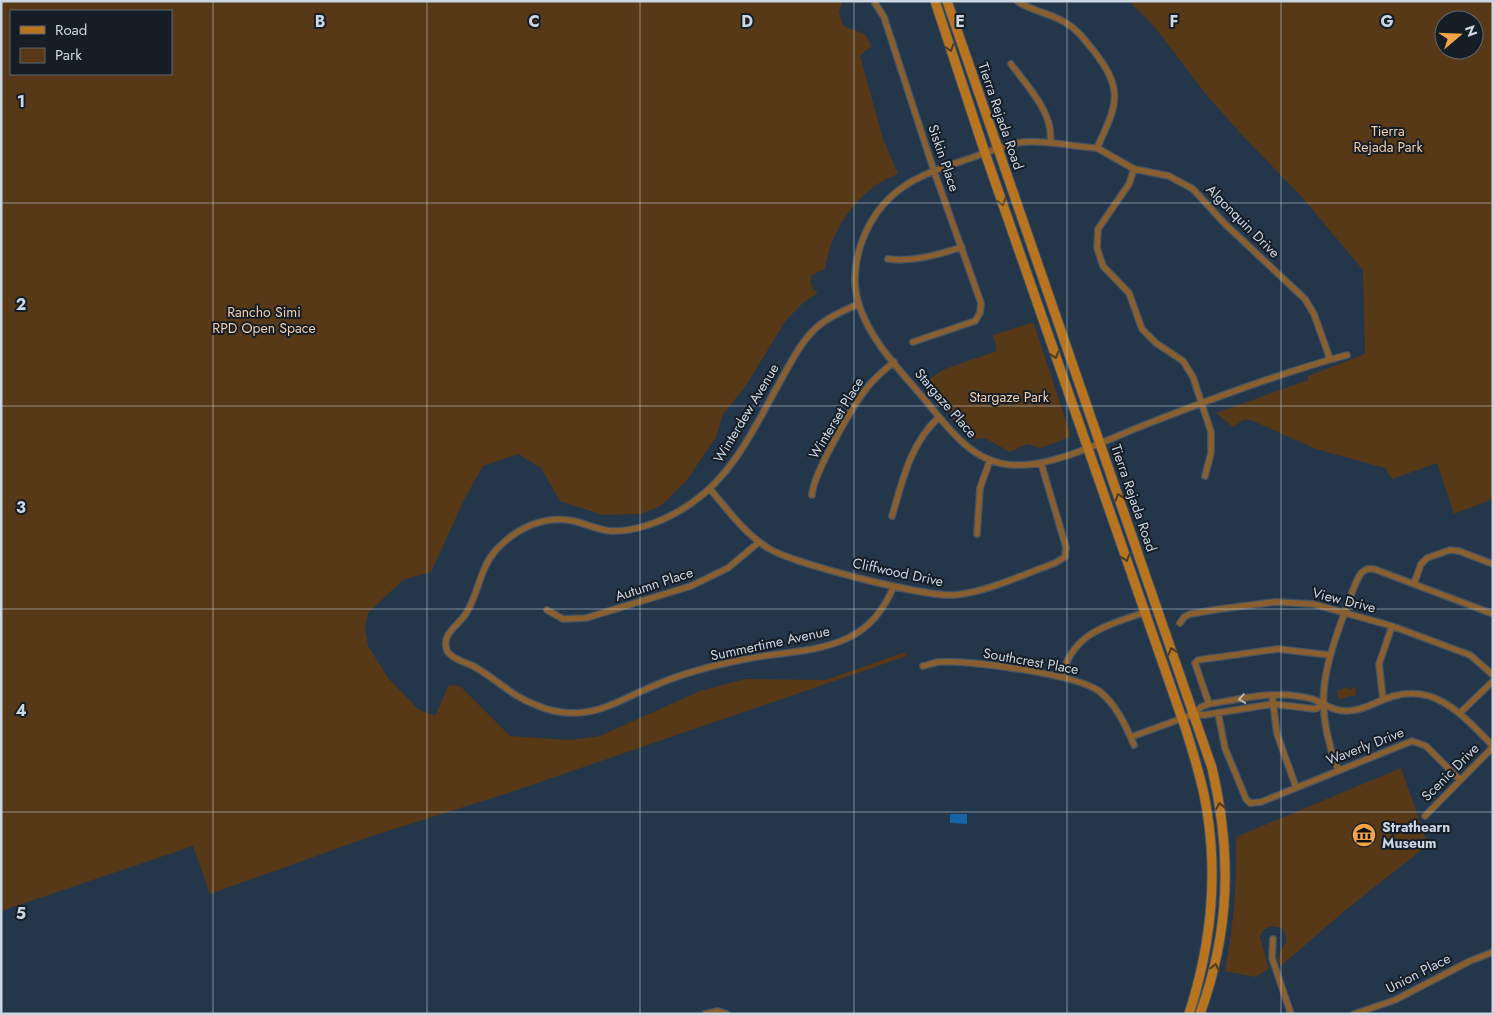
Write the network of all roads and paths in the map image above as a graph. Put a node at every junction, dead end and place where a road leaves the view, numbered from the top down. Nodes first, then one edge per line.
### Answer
1 (935, 1) edge
2 (947, 1) edge
3 (1017, 1) edge
4 (875, 3) dead end
5 (1012, 64) dead end
6 (1050, 143) junction
7 (998, 148) junction
8 (1097, 148) junction
9 (985, 153) junction
10 (1134, 169) junction
11 (934, 171) junction
12 (962, 247) junction
13 (888, 259) dead end
14 (859, 304) junction
15 (913, 342) dead end
16 (1347, 355) dead end
17 (1330, 359) junction
18 (894, 362) junction
19 (1202, 404) junction
20 (939, 417) junction
21 (1100, 442) junction
22 (1088, 446) junction
23 (990, 460) junction
24 (1041, 463) junction
25 (1205, 476) dead end
26 (710, 489) junction
27 (812, 495) dead end
28 (892, 516) dead end
29 (978, 534) dead end
30 (759, 542) junction
31 (1493, 564) edge
32 (1414, 584) junction
33 (894, 586) junction
34 (547, 610) dead end
35 (1345, 611) junction
36 (1145, 612) junction
37 (1493, 614) edge
38 (462, 620) joint
39 (1180, 623) dead end
40 (1392, 626) junction
41 (1330, 655) junction
42 (923, 666) dead end
43 (1493, 675) edge
44 (1062, 677) junction
45 (1493, 681) edge
46 (1272, 695) junction
47 (1384, 699) junction
48 (1210, 704) junction
49 (1273, 704) junction
50 (1323, 705) junction
51 (1218, 713) junction
52 (1460, 713) junction
53 (1194, 714) junction
54 (1182, 719) junction
55 (1131, 737) junction
56 (1134, 745) dead end
57 (1493, 746) edge
58 (1338, 769) junction
59 (1460, 780) junction
60 (1296, 787) junction
61 (1425, 816) dead end
62 (1273, 939) dead end
63 (1493, 952) edge
64 (706, 1014) edge
65 (727, 1014) edge
66 (1188, 1014) edge
67 (1200, 1014) edge
68 (1291, 1014) edge
69 (1354, 1014) edge

1 -> 9 main road, Tierra Rejada Road
2 - 7 main road, Tierra Rejada Road
3 - 8 street
4 - 11 street, Siskin Place
5 - 6 street
6 - 7 street, Stargaze Place
6 - 8 street, Stargaze Place
7 - 9 street, Stargaze Place
7 - 21 main road, Tierra Rejada Road
8 - 10 street, Algonquin Drive
9 - 11 street, Stargaze Place
9 -> 22 main road, Tierra Rejada Road
10 - 17 street, Algonquin Drive
10 - 19 street
11 - 12 street, Siskin Place
11 - 14 street, Stargaze Place
12 - 13 street
12 - 15 street, Siskin Place
14 - 18 street, Stargaze Place
14 - 26 street, Winterdew Avenue
16 - 17 street, Stargaze Place
17 - 19 street, Stargaze Place
18 - 20 street, Stargaze Place
18 - 27 street, Winterset Place
19 - 21 street, Stargaze Place
19 - 25 street
20 - 23 street, Stargaze Place
20 - 28 street
21 - 22 street, Stargaze Place
53 -> 21 main road, Tierra Rejada Road
22 - 24 street, Stargaze Place
22 -> 36 main road, Tierra Rejada Road
23 - 24 street, Stargaze Place
23 - 29 street
24 - 33 street, Cliffwood Drive
26 - 30 street, Cliffwood Drive
26 - 38 street, Winterdew Avenue
30 - 33 street, Cliffwood Drive
30 - 34 street, Autumn Place
31 - 32 street
32 - 35 street
32 - 37 street
33 - 38 street, Summertime Avenue
35 - 39 street, View Drive
35 - 40 street, View Drive
35 - 41 street
36 - 44 street
36 - 54 main road, Tierra Rejada Road
40 - 43 street, View Drive
40 - 47 street
41 - 48 street
41 - 50 street
42 - 44 street, Southcrest Place
44 - 55 street, Southcrest Place
45 - 52 street
46 -> 48 street
46 - 49 street
46 - 50 street
47 - 50 street
47 - 52 street
48 - 53 street
49 - 50 street
49 - 51 street
49 - 60 street
50 - 58 street
51 - 53 street
51 - 60 street, Waverly Drive
52 - 57 street
53 - 54 street
67 -> 53 main road, Tierra Rejada Road
54 - 55 street
54 - 66 main road, Tierra Rejada Road
55 - 56 street, Southcrest Place
57 - 59 street, Scenic Drive
58 - 59 street, Waverly Drive
58 - 60 street, Waverly Drive
59 - 61 street, Scenic Drive
62 - 68 street
63 - 69 street, Union Place
64 - 65 street

